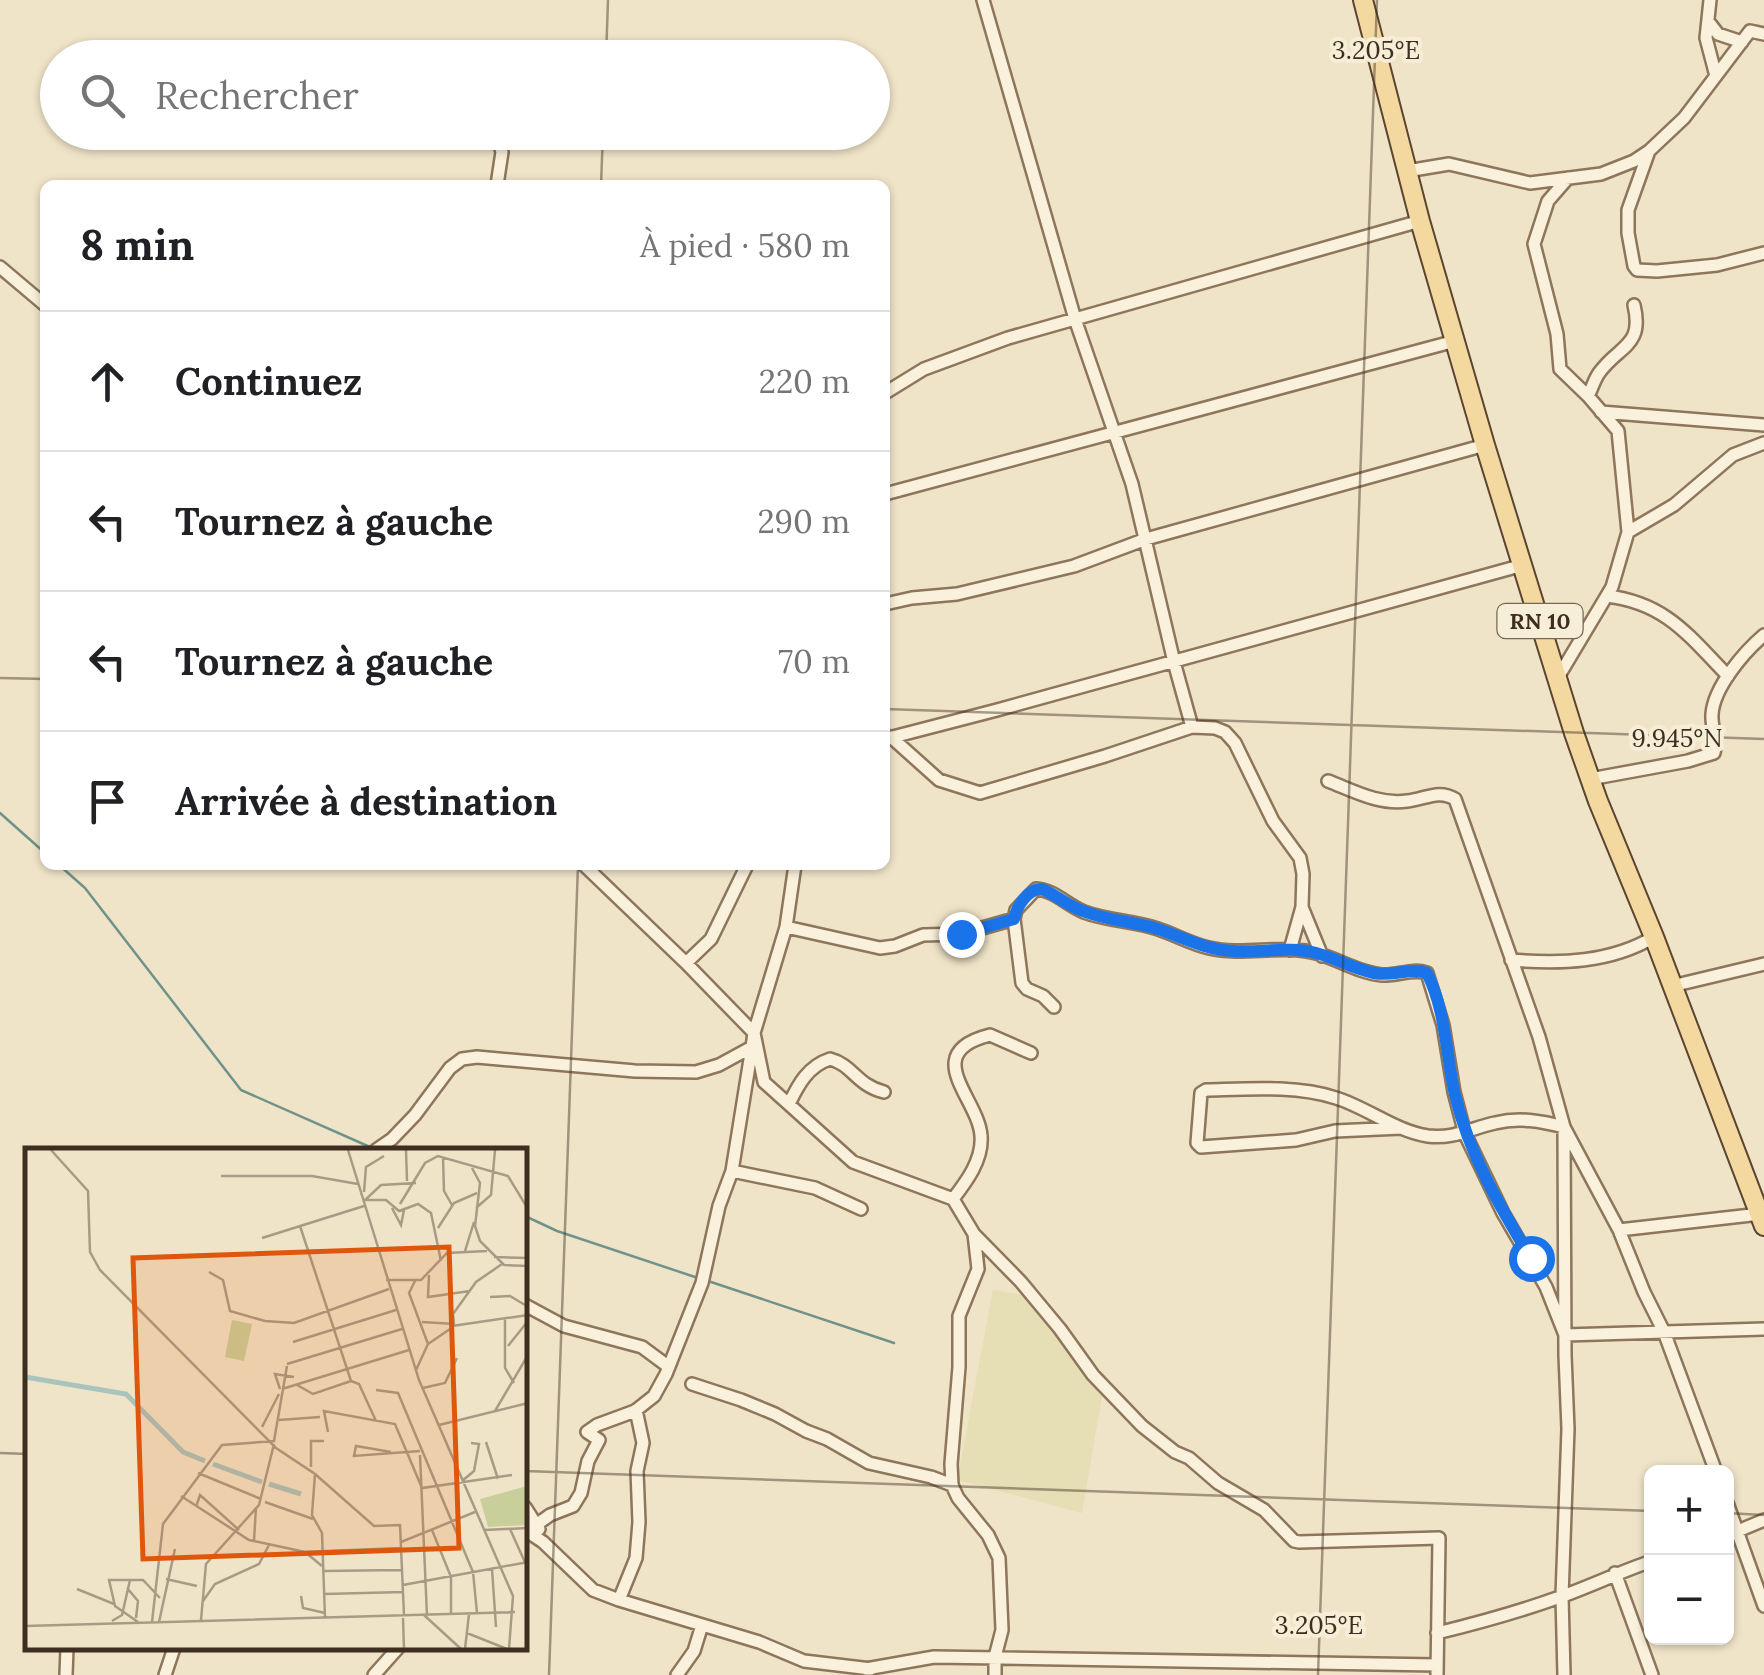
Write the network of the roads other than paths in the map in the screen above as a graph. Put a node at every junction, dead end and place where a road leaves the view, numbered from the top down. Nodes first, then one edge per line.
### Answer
1 (983, 0) edge
2 (1363, 0) edge
3 (1710, 0) edge
4 (1708, 21) junction
5 (1764, 34) edge
6 (1742, 42) junction
7 (1716, 76) junction
8 (501, 150) edge
9 (1649, 150) junction
10 (1407, 171) junction
11 (1568, 178) junction
12 (498, 180) edge
13 (1420, 221) junction
14 (1764, 253) edge
15 (0, 267) edge
16 (40, 300) edge
17 (1634, 305) dead end
18 (1075, 319) junction
19 (1455, 341) junction
20 (890, 389) edge
21 (1588, 396) junction
22 (1600, 412) junction
23 (1764, 425) edge
24 (1116, 432) junction
25 (1764, 443) edge
26 (1484, 445) junction
27 (890, 493) edge
28 (1628, 532) junction
29 (1146, 539) junction
30 (1523, 565) junction
31 (1606, 596) junction
32 (890, 603) edge
33 (1764, 635) edge
34 (1174, 662) junction
35 (1728, 676) junction
36 (1557, 678) junction
37 (1192, 728) junction
38 (890, 737) edge
39 (890, 740) edge
40 (1590, 779) junction
41 (1328, 781) dead end
42 (589, 870) edge
43 (745, 870) edge
44 (794, 870) edge
45 (1302, 907) junction
46 (1014, 919) junction
47 (786, 927) junction
48 (1654, 937) junction
49 (1290, 950) junction
50 (1322, 956) junction
51 (1511, 960) junction
52 (686, 963) junction
53 (1764, 964) edge
54 (1672, 986) junction
55 (1054, 1007) dead end
56 (754, 1033) junction
57 (752, 1047) junction
58 (1031, 1053) dead end
59 (884, 1092) dead end
60 (788, 1104) junction
61 (1401, 1128) junction
62 (1564, 1128) junction
63 (1466, 1134) junction
64 (379, 1148) edge
65 (732, 1171) junction
66 (953, 1200) junction
67 (861, 1209) dead end
68 (1762, 1220) edge
69 (1618, 1230) junction
70 (974, 1234) junction
71 (528, 1306) edge
72 (1764, 1329) edge
73 (1664, 1332) junction
74 (1565, 1335) junction
75 (669, 1366) junction
76 (692, 1384) dead end
77 (636, 1410) junction
78 (1713, 1465) edge
79 (952, 1486) junction
80 (1764, 1520) edge
81 (528, 1529) edge
82 (1734, 1533) edge
83 (1734, 1538) edge
84 (1644, 1564) edge
85 (1615, 1574) junction
86 (1562, 1596) junction
87 (618, 1600) junction
88 (1764, 1606) edge
89 (702, 1626) junction
90 (1437, 1632) junction
91 (67, 1650) edge
92 (173, 1650) edge
93 (396, 1650) edge
94 (995, 1658) junction
95 (866, 1669) junction
96 (1437, 1670) edge
97 (66, 1675) edge
98 (165, 1675) edge
99 (374, 1675) edge
100 (677, 1675) edge
101 (907, 1675) edge
102 (996, 1675) edge
103 (1564, 1675) edge
104 (1652, 1675) edge

1 - 18 street
2 - 10 main road, RN 10
3 - 4 street
4 - 6 street
4 - 7 street
5 - 6 street
6 - 7 street
7 - 9 street
8 - 12 street
9 - 11 street
9 - 14 street
10 - 11 street
10 - 13 main road, RN 10
11 - 21 street
13 - 18 street
13 - 19 main road, RN 10
15 - 16 street
17 - 21 street
18 - 20 street
18 - 24 street
19 - 24 street
19 - 26 main road, RN 10
21 - 22 street
22 - 23 street
22 - 28 street
24 - 27 street
24 - 29 street
25 - 28 street
26 - 29 street
26 - 30 main road, RN 10
28 - 31 street
29 - 32 street
29 - 34 street
30 - 34 street
30 - 36 main road, RN 10
31 - 35 street
31 - 36 street
33 - 35 street
34 - 37 street
34 - 38 street
35 - 40 street
36 - 40 main road, RN 10
37 - 39 street
37 - 45 street
40 - 48 main road, RN 10
41 - 51 street
42 - 52 street
43 - 52 street
44 - 47 street
45 - 49 street
45 - 50 street
46 - 47 street
46 - 49 street
46 - 55 street
47 - 56 street
48 - 51 street
48 - 54 main road, RN 10
49 - 50 street
50 - 63 street
51 - 62 street
52 - 56 street
53 - 54 street
54 - 68 main road, RN 10
56 - 57 street
56 - 60 street
57 - 64 street
57 - 65 street
58 - 66 street
59 - 60 street
60 - 66 street
61 - 61 street
61 - 63 street
62 - 63 street
62 - 69 street
62 - 74 street
63 - 74 street
65 - 67 street
65 - 75 street
66 - 70 street
68 - 69 street
69 - 73 street
70 - 79 street
70 - 90 street
71 - 75 street
72 - 73 street
73 - 74 street
73 - 78 street
74 - 86 street
75 - 77 street
76 - 79 street
77 - 81 street
77 - 87 street
79 - 94 street
80 - 82 street
81 - 87 street
83 - 88 street
84 - 85 street
85 - 86 street
85 - 104 street
86 - 90 street
86 - 103 street
87 - 89 street
89 - 95 street
89 - 100 street
90 - 96 street
91 - 97 street
92 - 98 street
93 - 99 street
94 - 95 street
94 - 96 street
94 - 102 street
95 - 101 street

